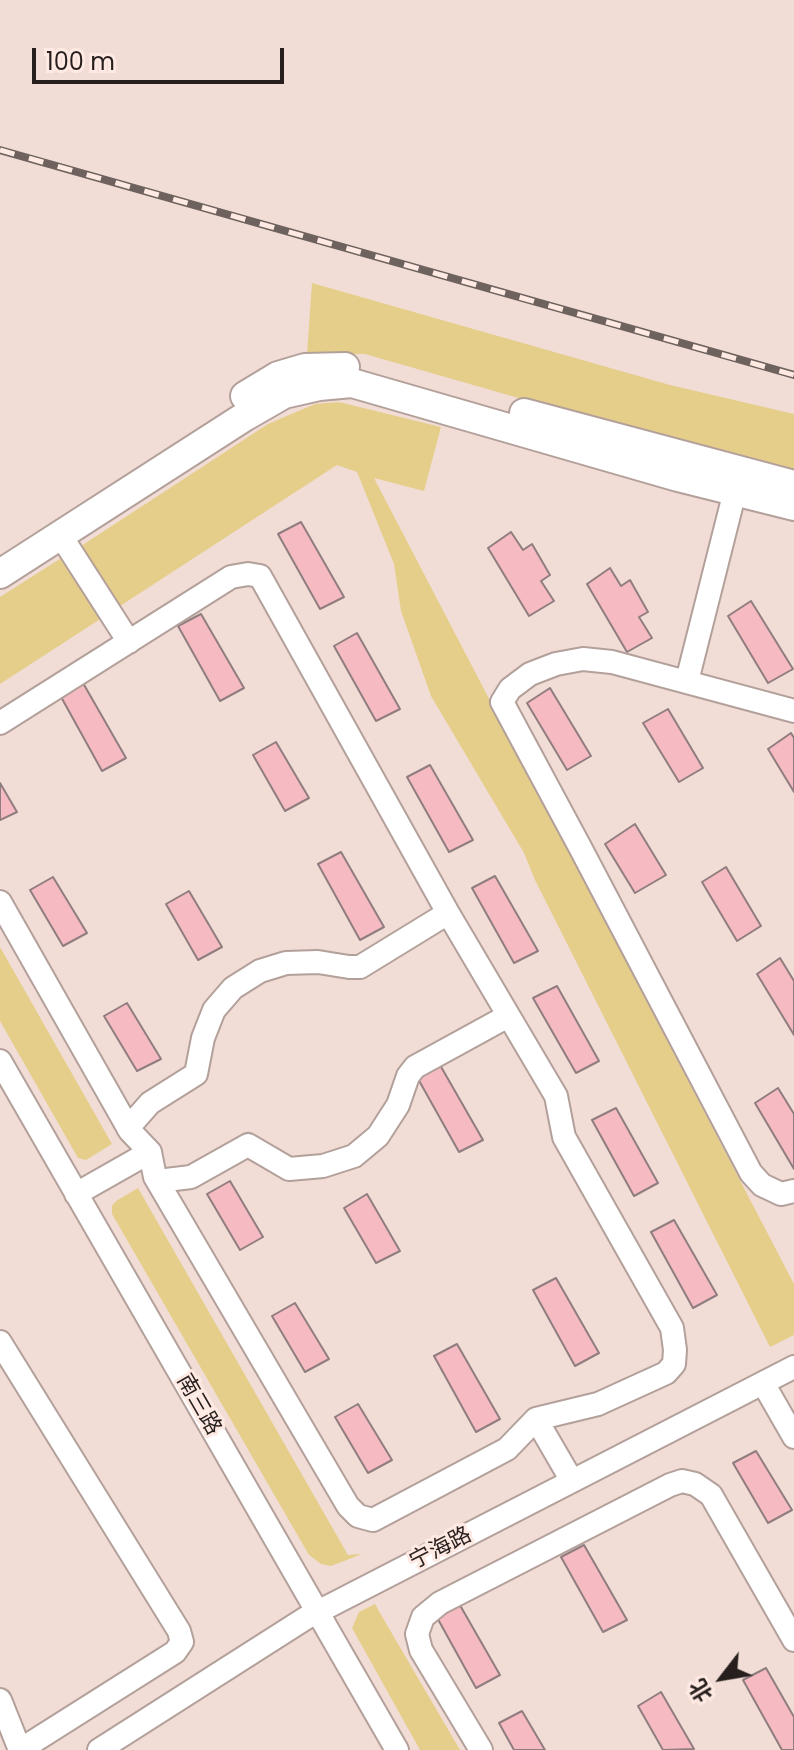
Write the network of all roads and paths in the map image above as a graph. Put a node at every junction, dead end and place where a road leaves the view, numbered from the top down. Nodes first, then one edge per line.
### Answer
1 (794, 485) edge
2 (735, 491) junction
3 (794, 506) edge
4 (61, 536) junction
5 (0, 553) edge
6 (0, 574) edge
7 (129, 642) junction
8 (687, 681) junction
9 (794, 711) edge
10 (0, 723) edge
11 (0, 902) edge
12 (448, 913) junction
13 (508, 1016) junction
14 (0, 1061) edge
15 (0, 1089) edge
16 (128, 1128) junction
17 (150, 1152) junction
18 (158, 1181) junction
19 (794, 1191) edge
20 (76, 1194) junction
21 (0, 1342) edge
22 (794, 1367) edge
23 (763, 1383) junction
24 (536, 1419) junction
25 (794, 1437) edge
26 (572, 1481) junction
27 (312, 1615) junction
28 (794, 1640) edge
29 (0, 1700) edge
30 (20, 1750) edge
31 (99, 1750) edge
32 (380, 1750) edge
33 (397, 1750) edge
34 (481, 1750) edge

1 - 5 main road
2 - 3 main road
2 - 4 main road
2 - 8 street
4 - 6 main road
4 - 7 street
7 - 10 street
7 - 12 street
8 - 9 street
8 - 19 street
11 - 16 street
12 - 13 street
12 - 16 street
13 - 18 street
13 - 24 street
14 - 20 street, 南三路
15 - 27 street, 南三路
16 - 17 street
17 - 18 street
17 - 20 street
18 - 24 street
20 - 27 street, 南三路
21 - 30 street
22 - 23 street, 宁海路
23 - 25 street
23 - 26 street, 宁海路
24 - 26 street
26 - 27 street, 宁海路
27 - 31 street, 宁海路
27 - 32 street, 南三路
27 - 33 street, 南三路
28 - 34 street
29 - 30 street

